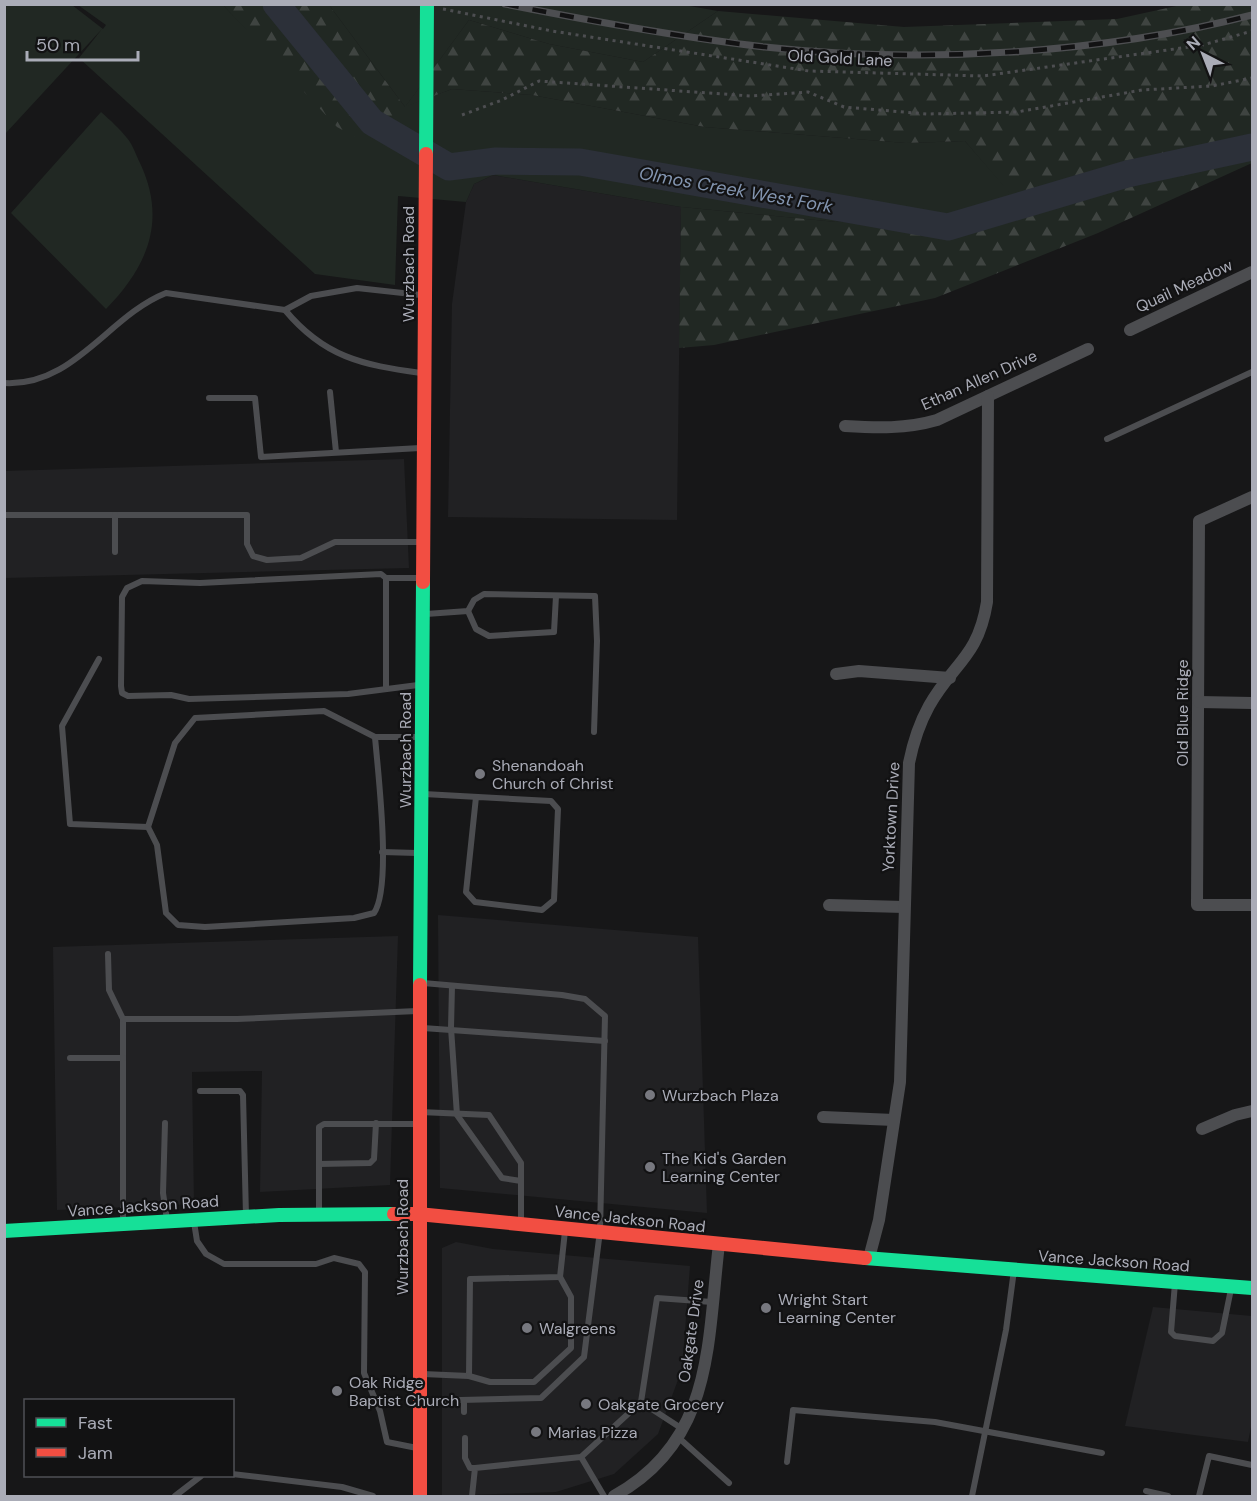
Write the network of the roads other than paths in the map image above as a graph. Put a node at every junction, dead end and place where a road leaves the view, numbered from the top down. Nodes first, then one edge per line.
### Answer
1 (427, 5) edge
2 (1252, 272) edge
3 (424, 295) junction
4 (285, 310) junction
5 (1130, 330) dead end
6 (1088, 349) dead end
7 (1252, 372) edge
8 (424, 373) junction
9 (4, 383) edge
10 (330, 392) dead end
11 (988, 396) junction
12 (209, 398) dead end
13 (845, 426) dead end
14 (1107, 439) dead end
15 (424, 448) junction
16 (336, 452) junction
17 (1252, 497) edge
18 (4, 515) edge
19 (115, 515) junction
20 (423, 542) junction
21 (115, 552) dead end
22 (386, 578) junction
23 (423, 578) junction
24 (556, 596) junction
25 (468, 610) junction
26 (422, 614) junction
27 (99, 659) dead end
28 (836, 674) dead end
29 (950, 678) junction
30 (422, 685) junction
31 (386, 689) junction
32 (1199, 702) junction
33 (1252, 703) edge
34 (594, 732) dead end
35 (375, 737) junction
36 (421, 737) junction
37 (421, 794) junction
38 (476, 797) junction
39 (148, 828) junction
40 (382, 852) junction
41 (420, 853) junction
42 (829, 905) dead end
43 (1252, 905) edge
44 (904, 907) junction
45 (108, 954) dead end
46 (420, 983) junction
47 (453, 986) junction
48 (419, 1011) junction
49 (123, 1019) junction
50 (419, 1028) junction
51 (451, 1028) junction
52 (605, 1041) junction
53 (70, 1058) dead end
54 (123, 1058) junction
55 (200, 1091) dead end
56 (1252, 1111) edge
57 (457, 1115) junction
58 (823, 1116) dead end
59 (418, 1118) junction
60 (894, 1120) junction
61 (165, 1123) dead end
62 (376, 1123) junction
63 (1202, 1129) dead end
64 (319, 1164) junction
65 (521, 1180) junction
66 (318, 1214) junction
67 (418, 1214) junction
68 (246, 1216) junction
69 (194, 1219) junction
70 (167, 1221) junction
71 (123, 1224) junction
72 (521, 1224) junction
73 (565, 1229) junction
74 (4, 1231) edge
75 (600, 1232) junction
76 (719, 1244) junction
77 (869, 1258) junction
78 (1014, 1270) junction
79 (560, 1277) junction
80 (1176, 1282) junction
81 (1232, 1287) junction
82 (1252, 1288) edge
83 (712, 1302) junction
84 (419, 1374) junction
85 (469, 1376) junction
86 (464, 1400) junction
87 (419, 1401) junction
88 (641, 1402) junction
89 (464, 1412) dead end
90 (987, 1431) junction
91 (681, 1434) junction
92 (465, 1438) dead end
93 (420, 1449) junction
94 (1102, 1454) dead end
95 (581, 1457) junction
96 (787, 1462) dead end
97 (1252, 1465) edge
98 (475, 1468) junction
99 (234, 1474) edge
100 (200, 1477) edge
101 (729, 1483) dead end
102 (1146, 1491) dead end
103 (176, 1497) edge
104 (373, 1497) edge
105 (420, 1497) edge
106 (472, 1497) edge
107 (604, 1497) edge
108 (614, 1497) edge
109 (972, 1497) edge
110 (1168, 1497) edge
111 (1199, 1497) edge

1 - 3 main road, Wurzbach Road
2 - 5 street, Quail Meadow
3 - 4 lane
3 - 8 main road, Wurzbach Road
4 - 8 lane
4 - 9 lane
6 - 11 street, Ethan Allen Drive
7 - 14 lane
8 - 15 main road, Wurzbach Road
10 - 16 lane
11 - 13 street, Ethan Allen Drive
11 - 29 street, Yorktown Drive
12 - 16 lane
15 - 16 lane
15 - 20 main road, Wurzbach Road
17 - 32 street, Old Blue Ridge
18 - 19 lane
19 - 20 lane
19 - 21 lane
20 - 23 main road, Wurzbach Road
22 - 23 lane
22 - 31 lane
22 - 31 lane
23 - 26 main road, Wurzbach Road
24 - 25 lane
24 - 25 lane
24 - 34 lane
25 - 26 lane
26 - 30 main road, Wurzbach Road
27 - 39 lane
28 - 29 street
29 - 44 street, Yorktown Drive
30 - 31 lane
30 - 36 main road, Wurzbach Road
32 - 33 street
32 - 43 street, Old Blue Ridge
35 - 36 lane
35 - 39 lane
35 - 40 lane
36 - 37 main road, Wurzbach Road
37 - 38 lane
37 - 41 main road, Wurzbach Road
38 - 38 lane
39 - 40 lane
40 - 41 lane
41 - 46 main road, Wurzbach Road
42 - 44 street
44 - 60 street, Yorktown Drive
45 - 49 lane
46 - 47 lane
46 - 48 main road, Wurzbach Road
47 - 51 lane
47 - 52 lane
48 - 49 lane
48 - 50 main road, Wurzbach Road
49 - 54 lane
50 - 51 lane
50 - 59 main road, Wurzbach Road
51 - 52 lane
51 - 57 lane
52 - 75 lane
53 - 54 lane
54 - 71 lane
55 - 68 lane
56 - 63 street
57 - 59 lane
57 - 65 lane
57 - 65 lane
58 - 60 street
59 - 62 lane
59 - 67 main road, Wurzbach Road
60 - 77 street, Yorktown Drive
61 - 70 lane
62 - 64 lane
62 - 64 lane
64 - 66 lane
65 - 72 lane
66 - 67 main road, Vance Jackson Road
66 - 68 main road, Vance Jackson Road
67 - 72 main road, Vance Jackson Road
67 - 84 main road, Wurzbach Road
68 - 69 main road, Vance Jackson Road
69 - 70 main road, Vance Jackson Road
69 - 93 lane
70 - 71 main road, Vance Jackson Road
71 - 74 main road, Vance Jackson Road
72 - 73 main road, Vance Jackson Road
73 - 75 main road, Vance Jackson Road
73 - 79 lane
75 - 76 main road, Vance Jackson Road
75 - 86 lane
76 - 77 main road, Vance Jackson Road
76 - 83 street, Oakgate Drive
77 - 78 main road, Vance Jackson Road
78 - 80 main road, Vance Jackson Road
78 - 90 lane
79 - 85 lane
79 - 85 lane
80 - 81 main road, Vance Jackson Road
80 - 81 lane
81 - 82 main road, Vance Jackson Road
83 - 88 lane
83 - 91 street, Oakgate Drive
84 - 85 lane
84 - 87 main road, Wurzbach Road
86 - 87 lane
86 - 89 lane
87 - 93 main road, Wurzbach Road
88 - 91 lane
88 - 95 lane
90 - 94 lane
90 - 96 lane
90 - 109 lane
91 - 101 lane
91 - 108 street, Oakgate Drive
92 - 98 lane
93 - 105 main road, Wurzbach Road
95 - 98 lane
95 - 107 lane
97 - 111 lane
98 - 106 lane
99 - 104 lane
100 - 103 lane
102 - 110 lane

